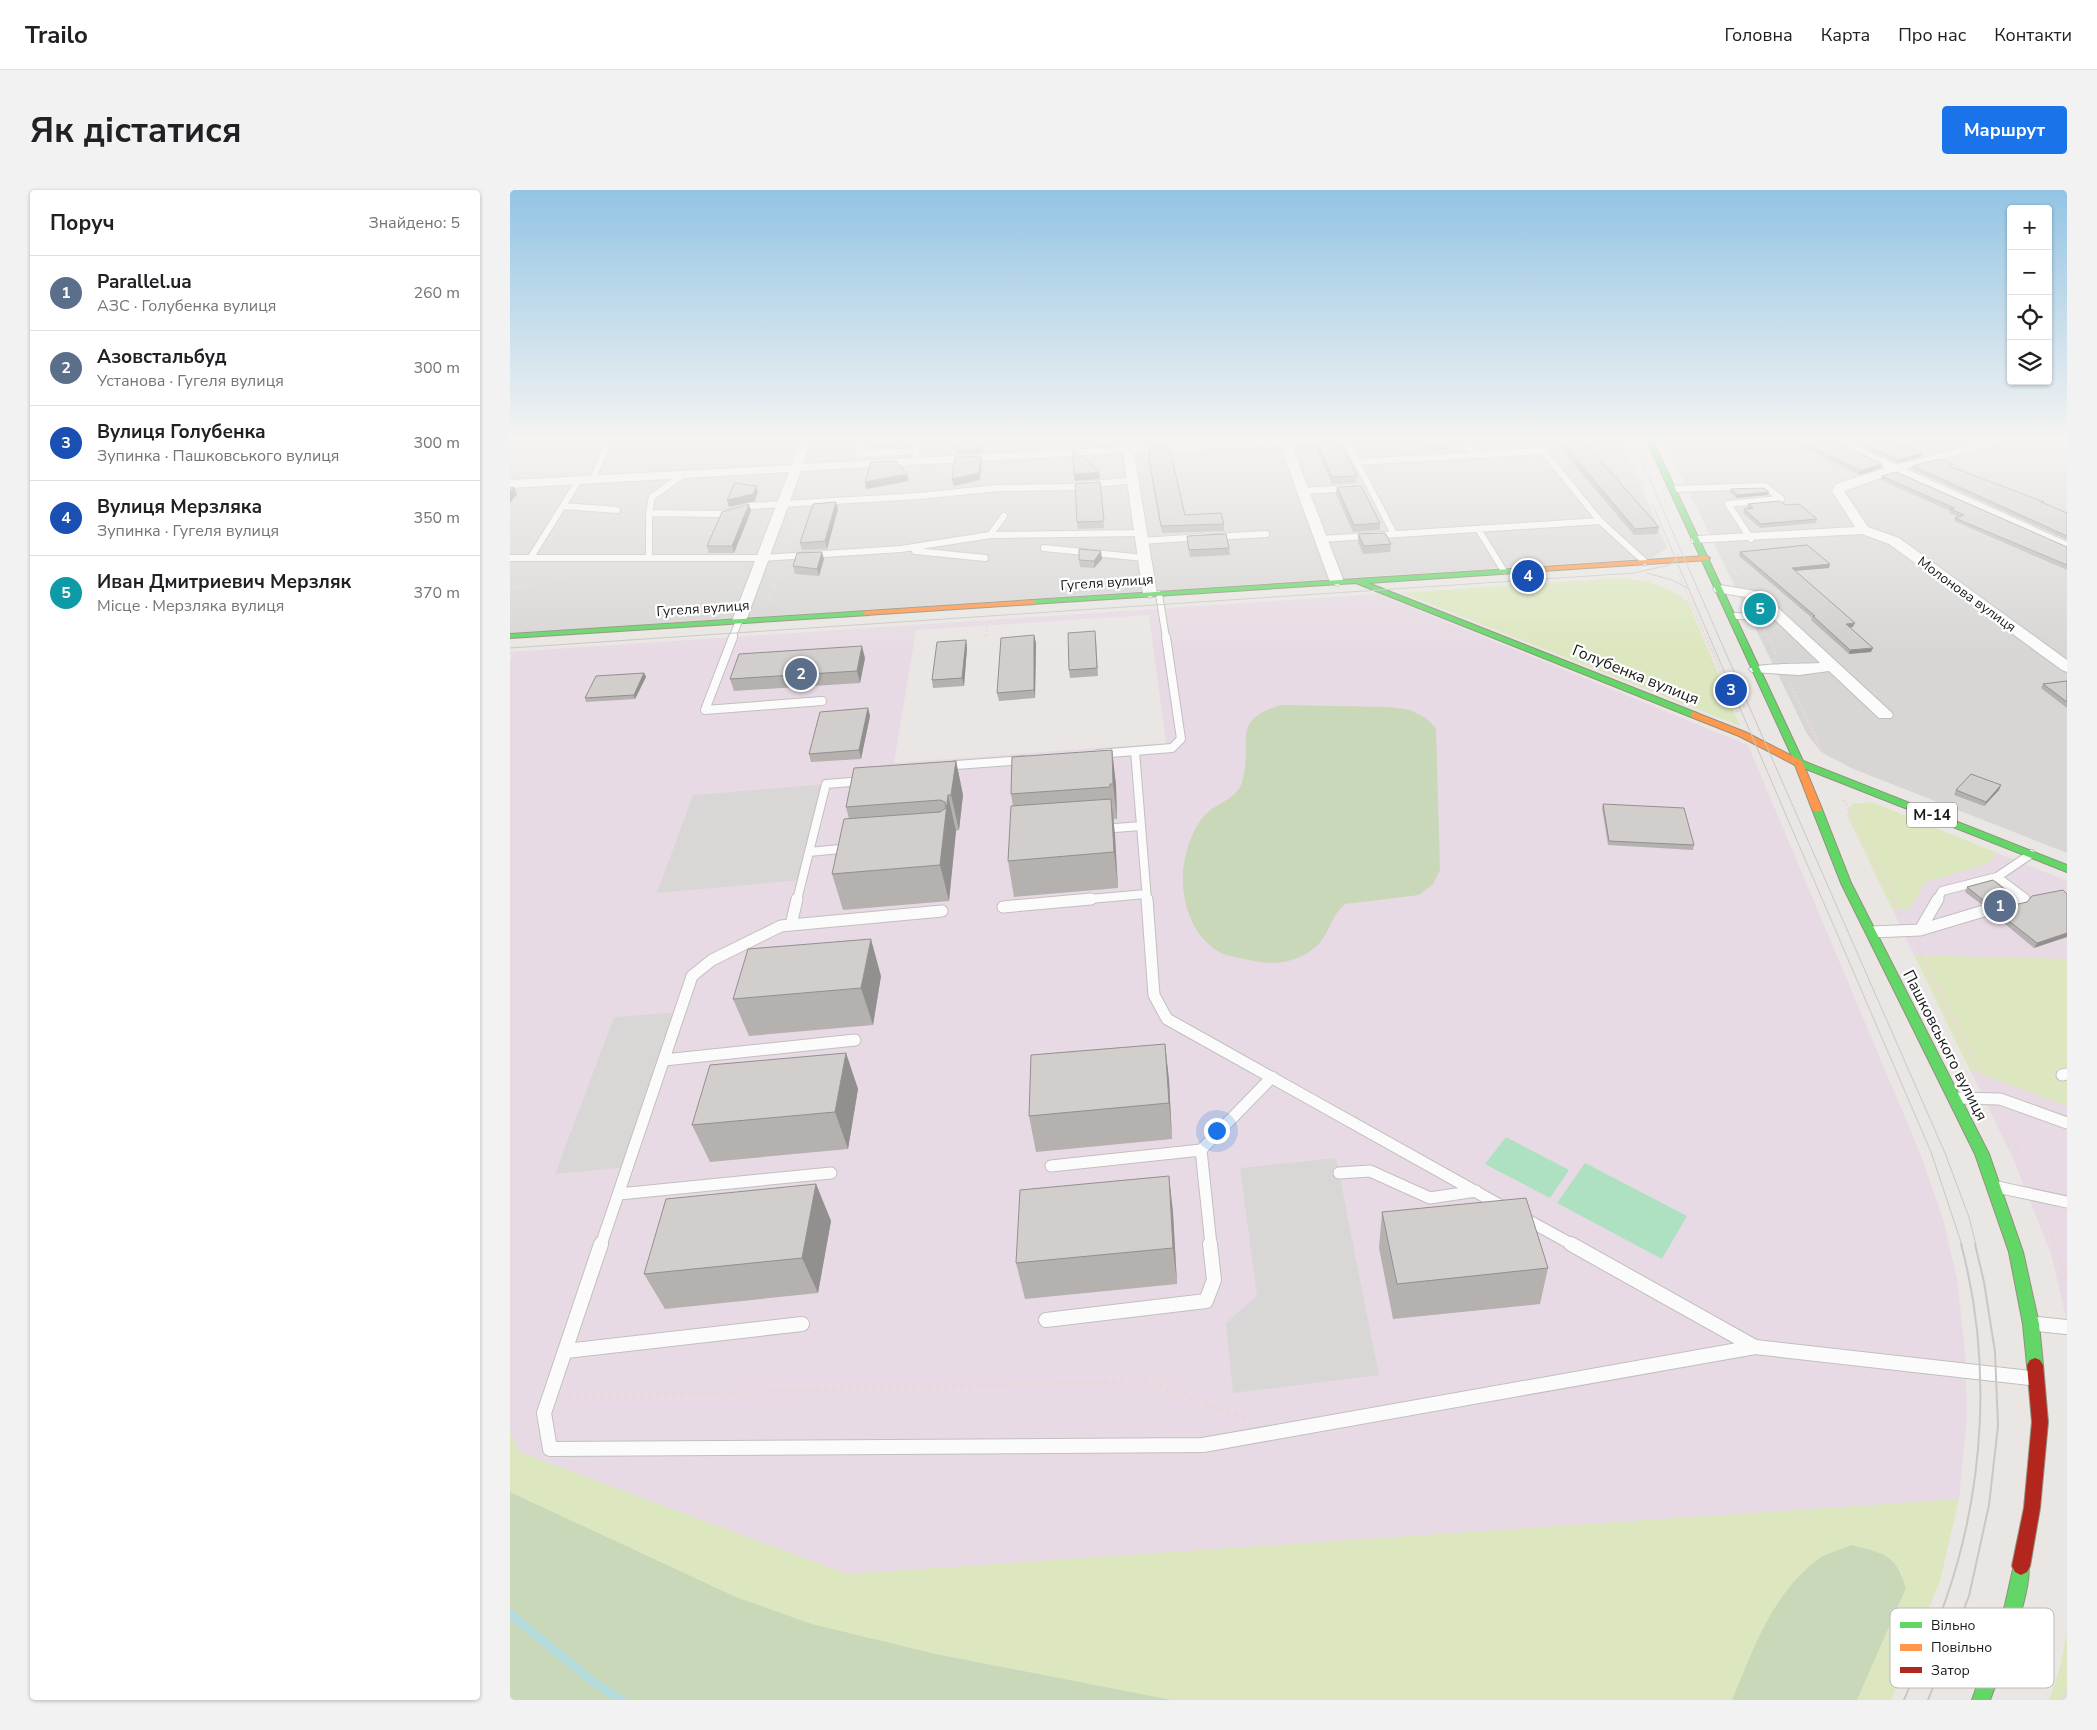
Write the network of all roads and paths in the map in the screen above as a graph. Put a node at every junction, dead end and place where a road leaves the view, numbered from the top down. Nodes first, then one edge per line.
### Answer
1 (561, 509) edge
2 (610, 509) edge
3 (650, 509) edge
4 (738, 509) edge
5 (780, 509) edge
6 (1137, 509) edge
7 (1310, 509) edge
8 (1381, 509) edge
9 (1591, 509) edge
10 (1651, 509) edge
11 (1683, 509) edge
12 (1732, 509) edge
13 (1850, 509) edge
14 (1985, 509) edge
15 (617, 510) dead end
16 (649, 514) junction
17 (1004, 516) dead end
18 (1600, 521) junction
19 (1478, 529) junction
20 (1863, 530) junction
21 (1266, 534) dead end
22 (1394, 534) junction
23 (990, 535) junction
24 (1141, 537) junction
25 (1321, 539) junction
26 (1751, 539) junction
27 (1697, 540) junction
28 (1720, 540) junction
29 (2067, 547) edge
30 (1044, 548) dead end
31 (901, 550) junction
32 (1670, 554) dead end
33 (531, 557) junction
34 (510, 558) edge
35 (649, 558) junction
36 (762, 558) junction
37 (985, 558) dead end
38 (1144, 558) junction
39 (1706, 558) junction
40 (1645, 562) junction
41 (1504, 571) junction
42 (1679, 576) dead end
43 (1358, 581) junction
44 (546, 582) dead end
45 (1337, 582) junction
46 (510, 589) edge
47 (1720, 589) junction
48 (1746, 593) junction
49 (1155, 594) junction
50 (1733, 616) junction
51 (1757, 616) junction
52 (1780, 617) junction
53 (739, 621) junction
54 (987, 622) dead end
55 (510, 636) edge
56 (986, 636) dead end
57 (1832, 666) junction
58 (2067, 667) edge
59 (1757, 669) junction
60 (1783, 670) junction
61 (822, 701) dead end
62 (1735, 706) dead end
63 (1885, 715) dead end
64 (1135, 751) junction
65 (1824, 754) dead end
66 (1085, 755) edge
67 (1036, 759) edge
68 (1799, 763) junction
69 (938, 771) edge
70 (873, 781) edge
71 (1848, 810) dead end
72 (1140, 826) junction
73 (1095, 829) edge
74 (858, 848) edge
75 (809, 852) junction
76 (2031, 854) junction
77 (2067, 868) edge
78 (1997, 877) junction
79 (1146, 894) junction
80 (2013, 902) edge
81 (1003, 908) dead end
82 (1987, 910) dead end
83 (942, 911) dead end
84 (791, 925) junction
85 (1915, 931) junction
86 (1871, 932) junction
87 (856, 1040) dead end
88 (664, 1060) junction
89 (1272, 1078) junction
90 (1956, 1098) junction
91 (1993, 1098) junction
92 (2067, 1123) edge
93 (1200, 1150) junction
94 (1051, 1166) dead end
95 (831, 1173) dead end
96 (1339, 1173) dead end
97 (1994, 1187) junction
98 (1476, 1191) junction
99 (618, 1194) junction
100 (2039, 1195) junction
101 (2067, 1202) edge
102 (2067, 1281) edge
103 (1046, 1320) dead end
104 (802, 1324) dead end
105 (2032, 1324) junction
106 (2067, 1327) edge
107 (1755, 1347) junction
108 (566, 1351) junction
109 (2038, 1378) junction
110 (550, 1398) junction
111 (1280, 1431) junction
112 (2013, 1608) edge
113 (1985, 1688) edge
114 (2067, 1688) edge
115 (1981, 1700) edge
116 (2064, 1700) edge

1 - 33 lane
2 - 15 lane
3 - 16 lane
4 - 16 lane
5 - 36 street
6 - 24 street
7 - 25 street
8 - 22 lane
9 - 18 lane
10 - 32 path
11 - 27 main road, Пашковського вулиця
12 - 26 lane
13 - 20 street
14 - 29 street
16 - 35 lane
17 - 23 lane
18 - 19 lane
18 - 40 lane
19 - 22 lane
19 - 41 lane
20 - 26 street
20 - 58 street, Молонова вулиця
21 - 24 lane
22 - 25 lane
23 - 24 lane
23 - 31 lane
24 - 38 street
25 - 45 street
26 - 28 street
27 - 28 street
27 - 39 main road, Пашковського вулиця
28 - 48 path
30 - 38 lane
31 - 36 lane
31 - 37 lane
33 - 34 lane
33 - 35 lane
35 - 36 lane
36 - 53 street
38 - 49 street
39 - 40 main road, Гугеля вулиця
39 - 47 main road, Пашковського вулиця
40 - 41 main road, Гугеля вулиця
41 - 43 main road, Гугеля вулиця
42 - 62 path
43 - 45 main road, Гугеля вулиця
43 - 68 main road, Голубенка вулиця
44 - 46 path
45 - 49 main road, Гугеля вулиця
47 - 48 street
47 - 50 main road, Пашковського вулиця
48 - 52 street
49 - 53 main road, Гугеля вулиця
49 - 64 lane
50 - 51 lane
50 - 59 main road, Пашковського вулиця
51 - 52 lane
51 - 60 path
52 - 57 street
53 - 55 main road, Гугеля вулиця
53 - 61 lane
54 - 56 path
57 - 60 street
57 - 63 street
59 - 60 street
59 - 68 main road, Пашковського вулиця
60 - 65 path
64 - 66 lane
64 - 72 lane
67 - 69 lane
68 - 76 main road, Голубенка вулиця / М-14
68 - 86 main road, Пашковського вулиця
70 - 75 lane
71 - 85 path
72 - 73 lane
72 - 79 lane
74 - 75 lane
75 - 84 lane
76 - 77 main road, Голубенка вулиця / М-14
76 - 78 lane
78 - 80 lane
78 - 85 lane
79 - 81 lane
79 - 89 lane
82 - 85 lane
83 - 84 lane
84 - 88 lane
85 - 86 lane
85 - 91 path
86 - 90 main road, Пашковського вулиця
87 - 88 lane
88 - 99 lane
89 - 93 lane
89 - 98 lane
90 - 91 lane
90 - 97 main road, Пашковського вулиця
91 - 92 lane
91 - 100 path
93 - 94 lane
93 - 103 lane
95 - 99 lane
96 - 98 lane
97 - 100 lane
97 - 105 main road, Пашковського вулиця
98 - 107 lane
99 - 108 lane
100 - 101 lane
100 - 102 path
104 - 108 lane
105 - 106 lane
105 - 109 main road, Пашковського вулиця
107 - 109 lane
107 - 111 lane
108 - 110 lane
109 - 112 main road, Пашковського вулиця
110 - 111 path
110 - 111 lane
113 - 115 main road, Пашковського вулиця
114 - 116 path

